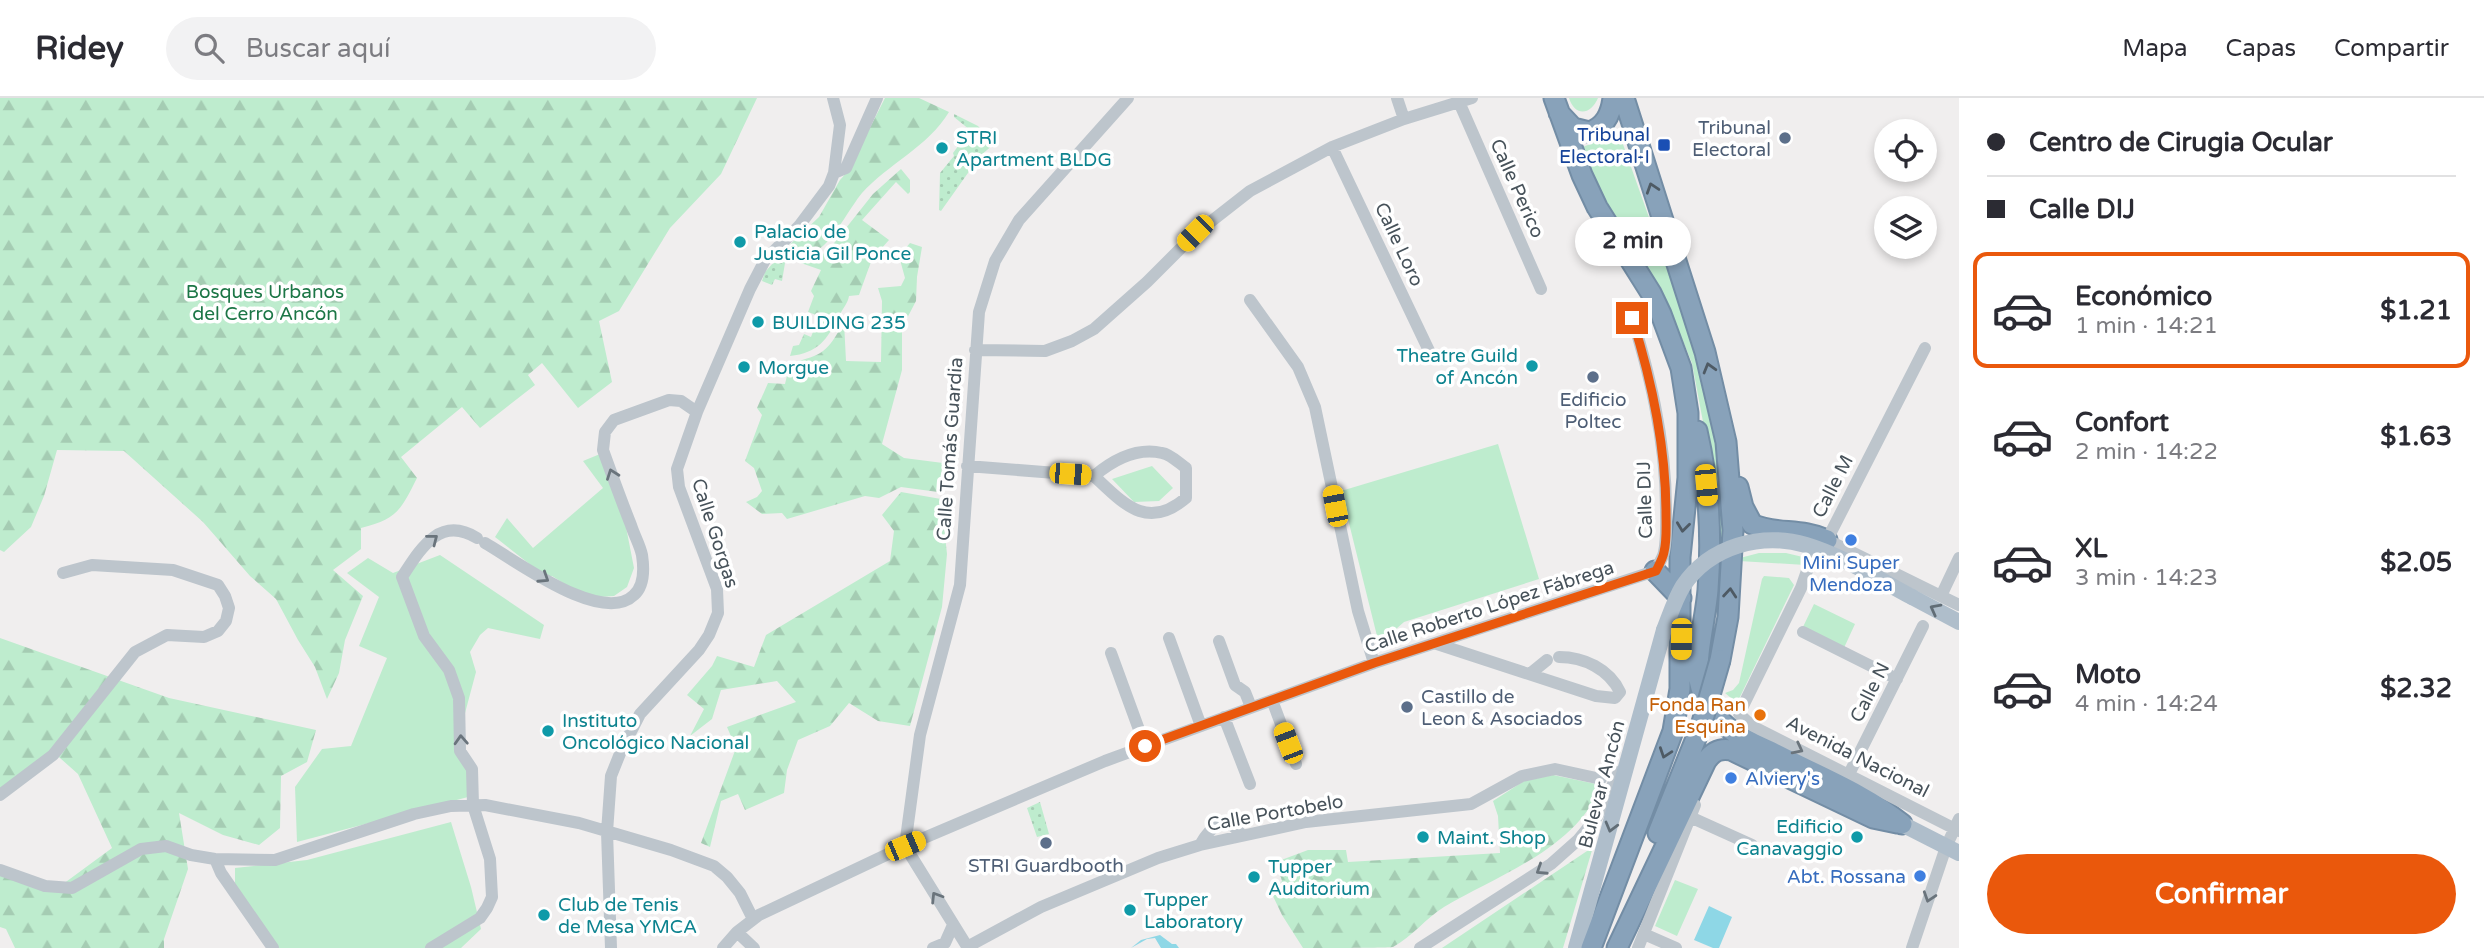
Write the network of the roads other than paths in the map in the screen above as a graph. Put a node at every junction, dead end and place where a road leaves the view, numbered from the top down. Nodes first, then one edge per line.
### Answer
1 (833, 98) edge
2 (877, 98) edge
3 (1128, 98) edge
4 (1397, 98) edge
5 (1613, 98) edge
6 (1624, 98) edge
7 (1465, 100) edge
8 (1556, 105) edge
9 (1404, 119) junction
10 (1332, 147) junction
11 (834, 173) junction
12 (1541, 289) dead end
13 (1250, 300) dead end
14 (1628, 304) dead end
15 (1925, 348) dead end
16 (975, 350) junction
17 (1432, 358) dead end
18 (1685, 386) junction
19 (697, 412) junction
20 (1726, 442) junction
21 (967, 466) junction
22 (1094, 476) junction
23 (1827, 540) junction
24 (1959, 558) edge
25 (1656, 571) junction
26 (63, 573) dead end
27 (1941, 596) junction
28 (1681, 598) junction
29 (1959, 605) edge
30 (1959, 622) edge
31 (1923, 626) dead end
32 (1803, 632) dead end
33 (1168, 638) dead end
34 (1219, 641) dead end
35 (1437, 644) junction
36 (1111, 653) dead end
37 (1374, 663) junction
38 (1531, 673) junction
39 (1897, 679) junction
40 (1272, 700) junction
41 (1251, 707) junction
42 (1739, 714) joint
43 (1224, 717) junction
44 (1201, 726) junction
45 (1635, 737) junction
46 (1145, 746) junction
47 (1742, 755) junction
48 (1296, 764) dead end
49 (1849, 774) junction
50 (1601, 779) dead end
51 (1250, 784) dead end
52 (0, 795) edge
53 (473, 805) junction
54 (1690, 817) junction
55 (1902, 824) junction
56 (1957, 826) edge
57 (607, 832) junction
58 (1752, 845) dead end
59 (905, 846) junction
60 (1952, 850) edge
61 (215, 859) junction
62 (0, 870) edge
63 (753, 919) junction
64 (953, 925) junction
65 (737, 932) junction
66 (1644, 934) junction
67 (967, 947) edge
68 (273, 948) edge
69 (431, 948) edge
70 (611, 948) edge
71 (723, 948) edge
72 (754, 948) edge
73 (933, 948) edge
74 (1420, 948) edge
75 (1576, 948) edge
76 (1591, 948) edge
77 (1616, 948) edge
78 (1638, 948) edge
79 (1676, 948) edge
80 (1912, 948) edge

1 - 11 street, Calle Gorgas
2 - 11 street
3 - 16 street, Calle Tomás Guardia
4 - 9 street
5 - 8 highway
20 -> 6 highway
7 - 9 street
7 - 12 street, Calle Perico
8 - 18 highway
9 - 10 street
10 - 16 street
10 - 17 street, Calle Loro
11 - 19 street, Calle Gorgas
13 - 37 street
14 - 25 street, Calle DIJ
15 - 23 street, Calle M
16 - 21 street, Calle Tomás Guardia
18 -> 28 highway
18 - 55 highway
53 -> 19 street
19 - 57 street, Calle Gorgas
20 - 23 highway
77 -> 20 highway, bridge
21 - 22 street
21 - 59 street, Calle Tomás Guardia
22 - 22 street
23 - 27 street
23 - 42 street, Calle M
24 - 27 street
25 - 28 highway
25 - 35 street, Calle Roberto López Fábrega
26 - 52 street
27 - 29 street
28 -> 76 highway
30 -> 45 main road, Bulevar Ancón, bridge
31 - 39 street, Calle N
32 - 39 street
33 - 44 street
34 - 41 street
35 - 37 street, Calle Roberto López Fábrega
35 - 38 street
36 - 46 street
37 - 40 street, Calle Roberto López Fábrega
38 - 38 street
39 - 49 street, Calle N
40 - 41 street, Calle Roberto López Fábrega
40 - 48 street
41 - 43 street, Calle Roberto López Fábrega
42 -> 49 street, Avenida Nacional
43 - 44 street, Calle Roberto López Fábrega
43 - 51 street
44 - 46 street, Calle Roberto López Fábrega
45 -> 74 street
45 -> 75 main road, Bulevar Ancón
46 - 59 street, Calle Roberto López Fábrega
47 - 54 street
47 - 55 highway
47 - 77 highway
49 - 56 street, Avenida Nacional
50 - 67 street, Calle Portobelo
53 - 57 street
53 - 61 street
53 - 69 street
54 - 58 street
54 - 66 street
55 - 60 main road
56 - 60 street
57 - 63 street
57 - 70 street, Calle Gorgas
59 - 63 street, Calle Roberto López Fábrega
64 -> 59 street
60 -> 80 street
61 - 62 street
61 - 68 street
63 - 65 street, Calle Roberto López Fábrega
64 - 67 street
64 - 73 street
65 - 71 street, Calle Roberto López Fábrega
65 - 72 street
66 - 78 street
66 - 79 street

